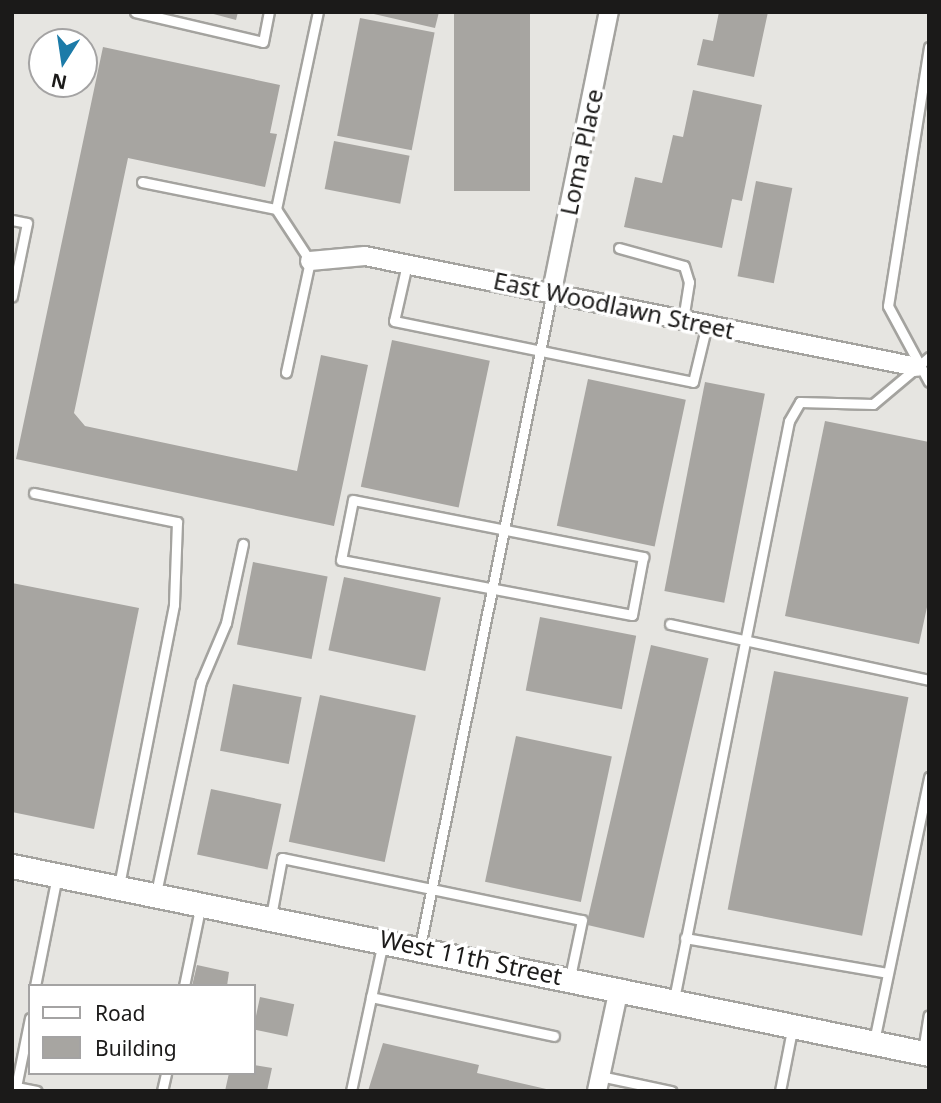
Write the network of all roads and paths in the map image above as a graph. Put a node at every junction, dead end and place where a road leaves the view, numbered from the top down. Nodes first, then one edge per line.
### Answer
1 (135, 12) edge
2 (269, 12) edge
3 (318, 12) edge
4 (609, 12) edge
5 (929, 47) edge
6 (142, 182) dead end
7 (276, 209) junction
8 (12, 220) edge
9 (619, 248) dead end
10 (310, 261) junction
11 (407, 264) junction
12 (552, 292) junction
13 (12, 295) edge
14 (683, 319) junction
15 (707, 324) junction
16 (540, 352) junction
17 (923, 362) edge
18 (286, 372) dead end
19 (929, 382) edge
20 (34, 493) dead end
21 (504, 531) junction
22 (243, 544) dead end
23 (492, 590) junction
24 (670, 624) dead end
25 (744, 642) junction
26 (929, 680) edge
27 (929, 777) edge
28 (12, 866) edge
29 (57, 875) junction
30 (119, 886) junction
31 (431, 889) junction
32 (156, 893) junction
33 (201, 902) junction
34 (271, 916) junction
35 (685, 938) junction
36 (383, 939) junction
37 (420, 946) junction
38 (887, 973) junction
39 (570, 977) junction
40 (35, 984) edge
41 (184, 984) edge
42 (619, 988) junction
43 (371, 997) junction
44 (674, 999) junction
45 (929, 1015) edge
46 (793, 1024) junction
47 (28, 1026) edge
48 (554, 1036) dead end
49 (873, 1043) junction
50 (926, 1054) edge
51 (598, 1084) edge
52 (14, 1086) edge
53 (37, 1091) edge
54 (351, 1091) edge
55 (671, 1091) edge
56 (780, 1091) edge

1 - 2 lane
3 - 7 lane
4 - 12 street, Loma Place
5 - 17 lane
6 - 7 lane
7 - 10 lane
8 - 13 lane
9 - 14 lane
10 - 11 street, East Woodlawn Street
10 - 18 lane
11 - 12 street, East Woodlawn Street
11 - 16 lane
12 - 14 street, East Woodlawn Street
12 - 16 lane
14 - 15 street, East Woodlawn Street
15 - 16 lane
15 - 17 street, East Woodlawn Street
16 - 21 lane
17 - 19 lane
17 - 25 lane
20 - 30 lane
21 - 23 lane
21 - 23 lane
21 - 23 lane
22 - 32 lane
23 - 31 lane
24 - 25 lane
25 - 26 lane
25 - 35 lane
27 - 38 lane
28 - 29 street, West 11th Street
29 - 30 street, West 11th Street
29 - 40 lane
30 - 32 street, West 11th Street
31 - 34 lane
31 - 37 lane
31 - 39 lane
32 - 33 street, West 11th Street
33 - 34 street, West 11th Street
33 - 41 lane
34 - 36 street, West 11th Street
35 - 38 lane
35 - 44 lane
36 - 37 street, West 11th Street
36 - 43 lane
37 - 39 street, West 11th Street
38 - 49 lane
39 - 42 street, West 11th Street
42 - 44 street, West 11th Street
42 - 51 street
43 - 48 lane
43 - 54 lane
44 - 46 street, West 11th Street
45 - 50 lane
46 - 49 street, West 11th Street
46 - 56 lane
47 - 52 lane
49 - 50 street, West 11th Street
51 - 55 lane
52 - 53 lane

